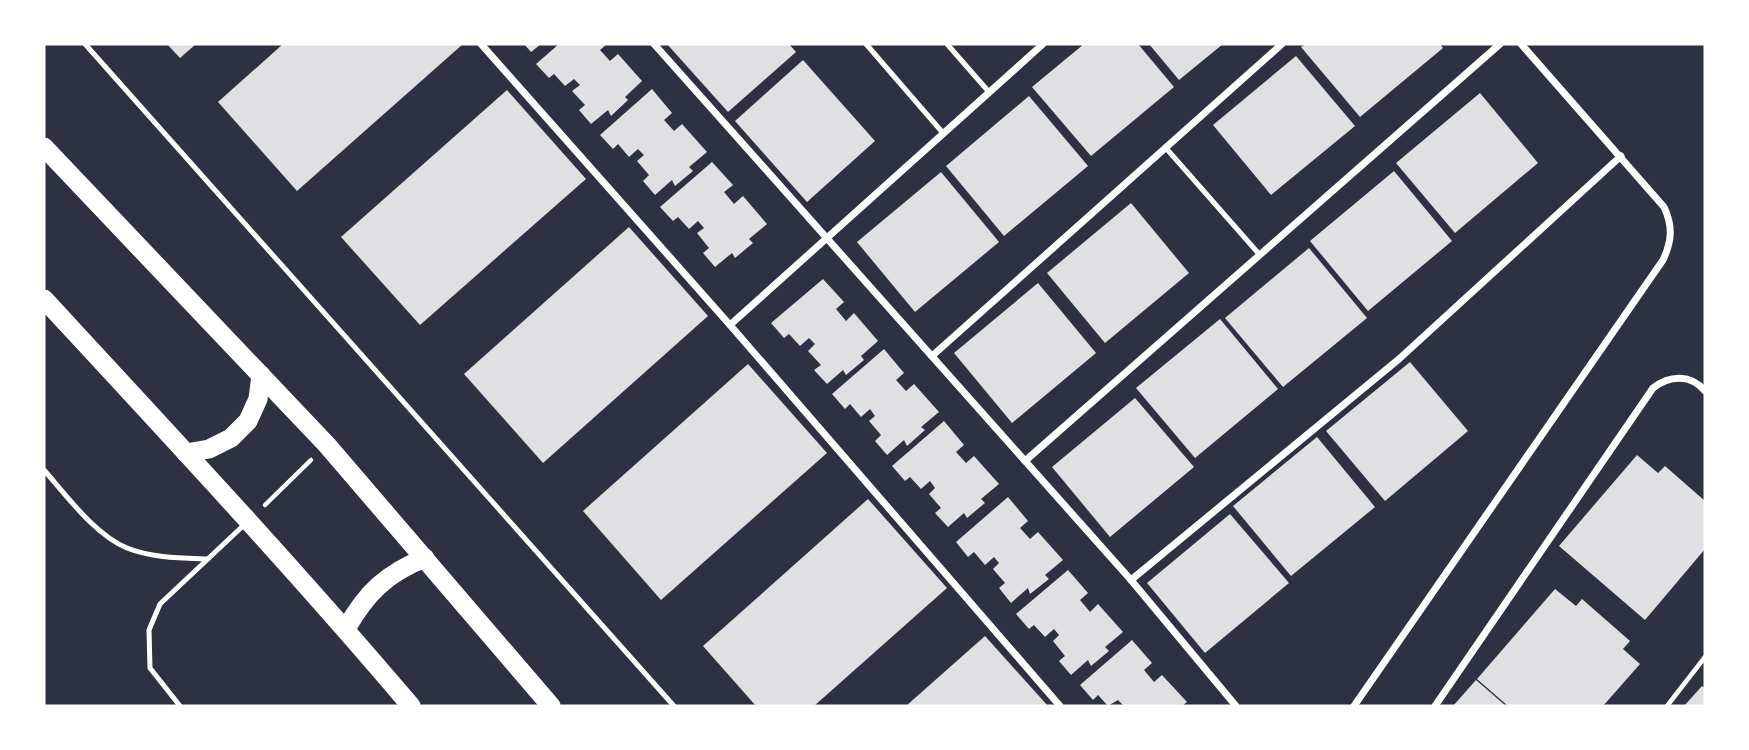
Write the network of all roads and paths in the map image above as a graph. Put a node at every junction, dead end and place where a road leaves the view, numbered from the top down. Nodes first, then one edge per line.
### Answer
1 (85, 44) edge
2 (481, 44) edge
3 (654, 44) edge
4 (866, 44) edge
5 (947, 44) edge
6 (1042, 44) edge
7 (1282, 44) edge
8 (1500, 44) edge
9 (1521, 44) edge
10 (989, 92) junction
11 (943, 133) junction
12 (44, 147) edge
13 (1165, 147) junction
14 (1620, 156) junction
15 (827, 238) junction
16 (1259, 254) junction
17 (44, 299) edge
18 (730, 325) junction
19 (932, 356) junction
20 (261, 375) junction
21 (1705, 391) edge
22 (327, 445) junction
23 (186, 453) junction
24 (1025, 461) junction
25 (44, 470) edge
26 (248, 521) junction
27 (425, 558) junction
28 (208, 559) junction
29 (1132, 580) junction
30 (346, 629) junction
31 (1705, 657) edge
32 (180, 706) edge
33 (411, 706) edge
34 (551, 706) edge
35 (674, 706) edge
36 (1060, 706) edge
37 (1236, 706) edge
38 (1354, 706) edge
39 (1435, 706) edge
40 (1667, 706) edge

1 - 35 lane
2 - 18 street
3 - 15 street
4 - 11 lane
5 - 10 lane
6 - 10 street
7 - 13 street
8 - 16 street
9 - 14 street
10 - 11 street
11 - 15 street
12 - 20 highway
13 - 16 lane
13 - 19 street
14 - 29 street
14 - 38 street
15 - 18 street
15 - 19 street
16 - 24 street
17 - 23 highway
18 - 36 street
19 - 24 street
20 - 22 highway
20 - 23 highway
21 - 39 street
22 - 26 path
22 - 27 highway
23 - 26 highway
24 - 29 street
25 - 28 lane
26 - 28 lane
26 - 30 highway
27 - 30 highway
27 - 34 highway
28 - 32 lane
29 - 37 street
30 - 33 highway
31 - 40 path

